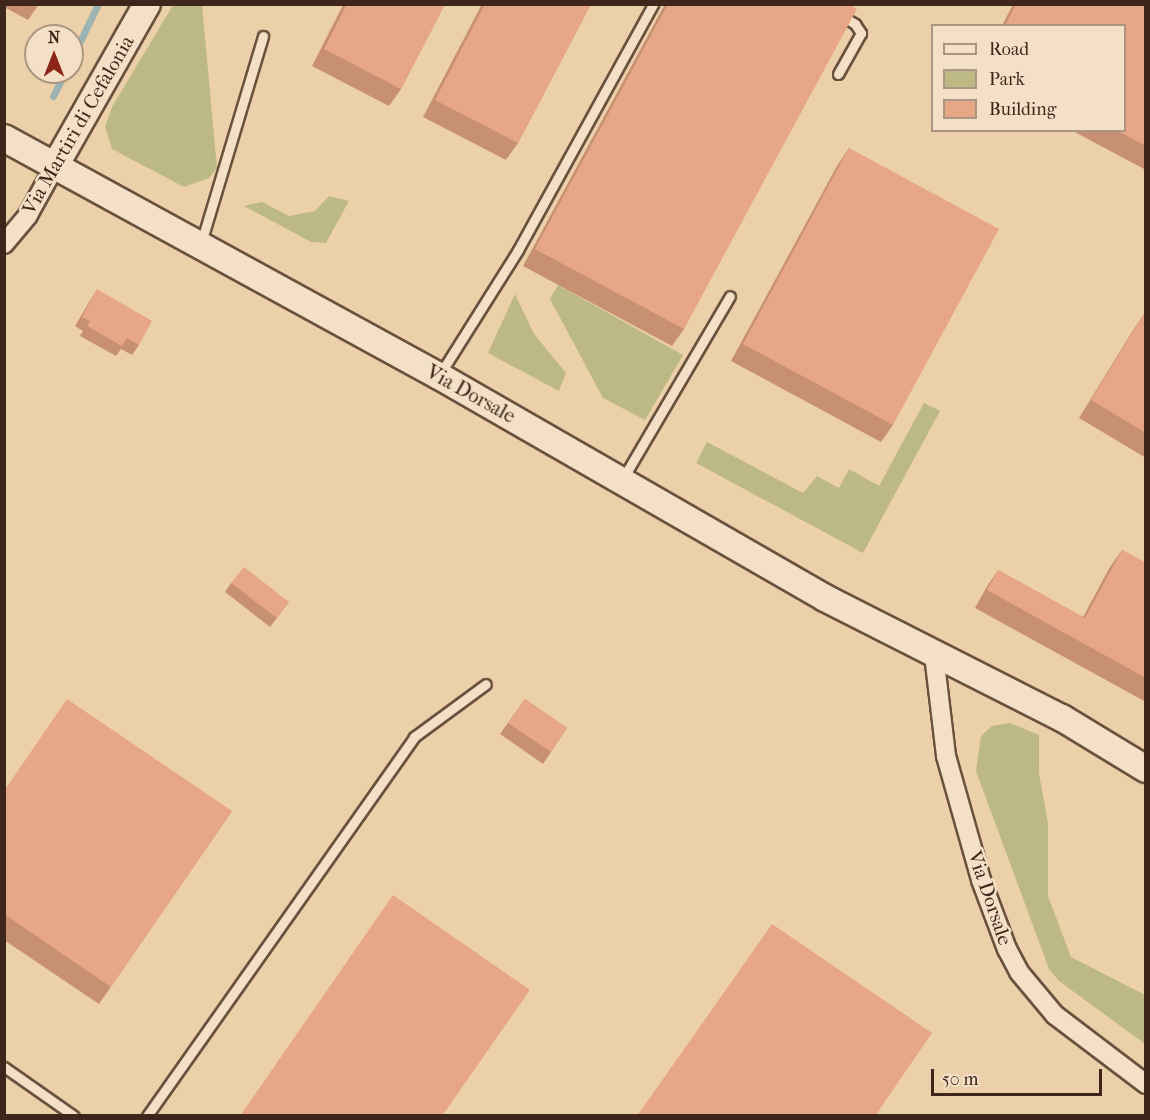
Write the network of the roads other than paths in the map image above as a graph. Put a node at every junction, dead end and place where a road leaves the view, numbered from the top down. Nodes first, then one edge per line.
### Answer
1 (147, 4) edge
2 (653, 4) edge
3 (822, 4) edge
4 (263, 36) dead end
5 (838, 74) dead end
6 (4, 138) edge
7 (55, 166) junction
8 (4, 244) edge
9 (200, 245) junction
10 (730, 296) dead end
11 (439, 376) junction
12 (622, 480) junction
13 (934, 654) junction
14 (486, 684) dead end
15 (1146, 769) edge
16 (4, 1067) edge
17 (1146, 1084) edge
18 (74, 1116) edge
19 (147, 1116) edge

1 - 7 street, Via Martiri di Cefalonia
2 - 11 lane
3 - 5 lane
4 - 9 lane
6 - 7 street, Via Dorsale
7 - 8 street, Via Martiri di Cefalonia
7 - 9 street, Via Dorsale
9 - 11 street, Via Dorsale
10 - 12 lane
11 - 12 street, Via Dorsale
12 - 13 street, Via Dorsale
13 - 15 street, Via Dorsale
13 - 17 street, Via Dorsale
14 - 19 lane
16 - 18 lane

